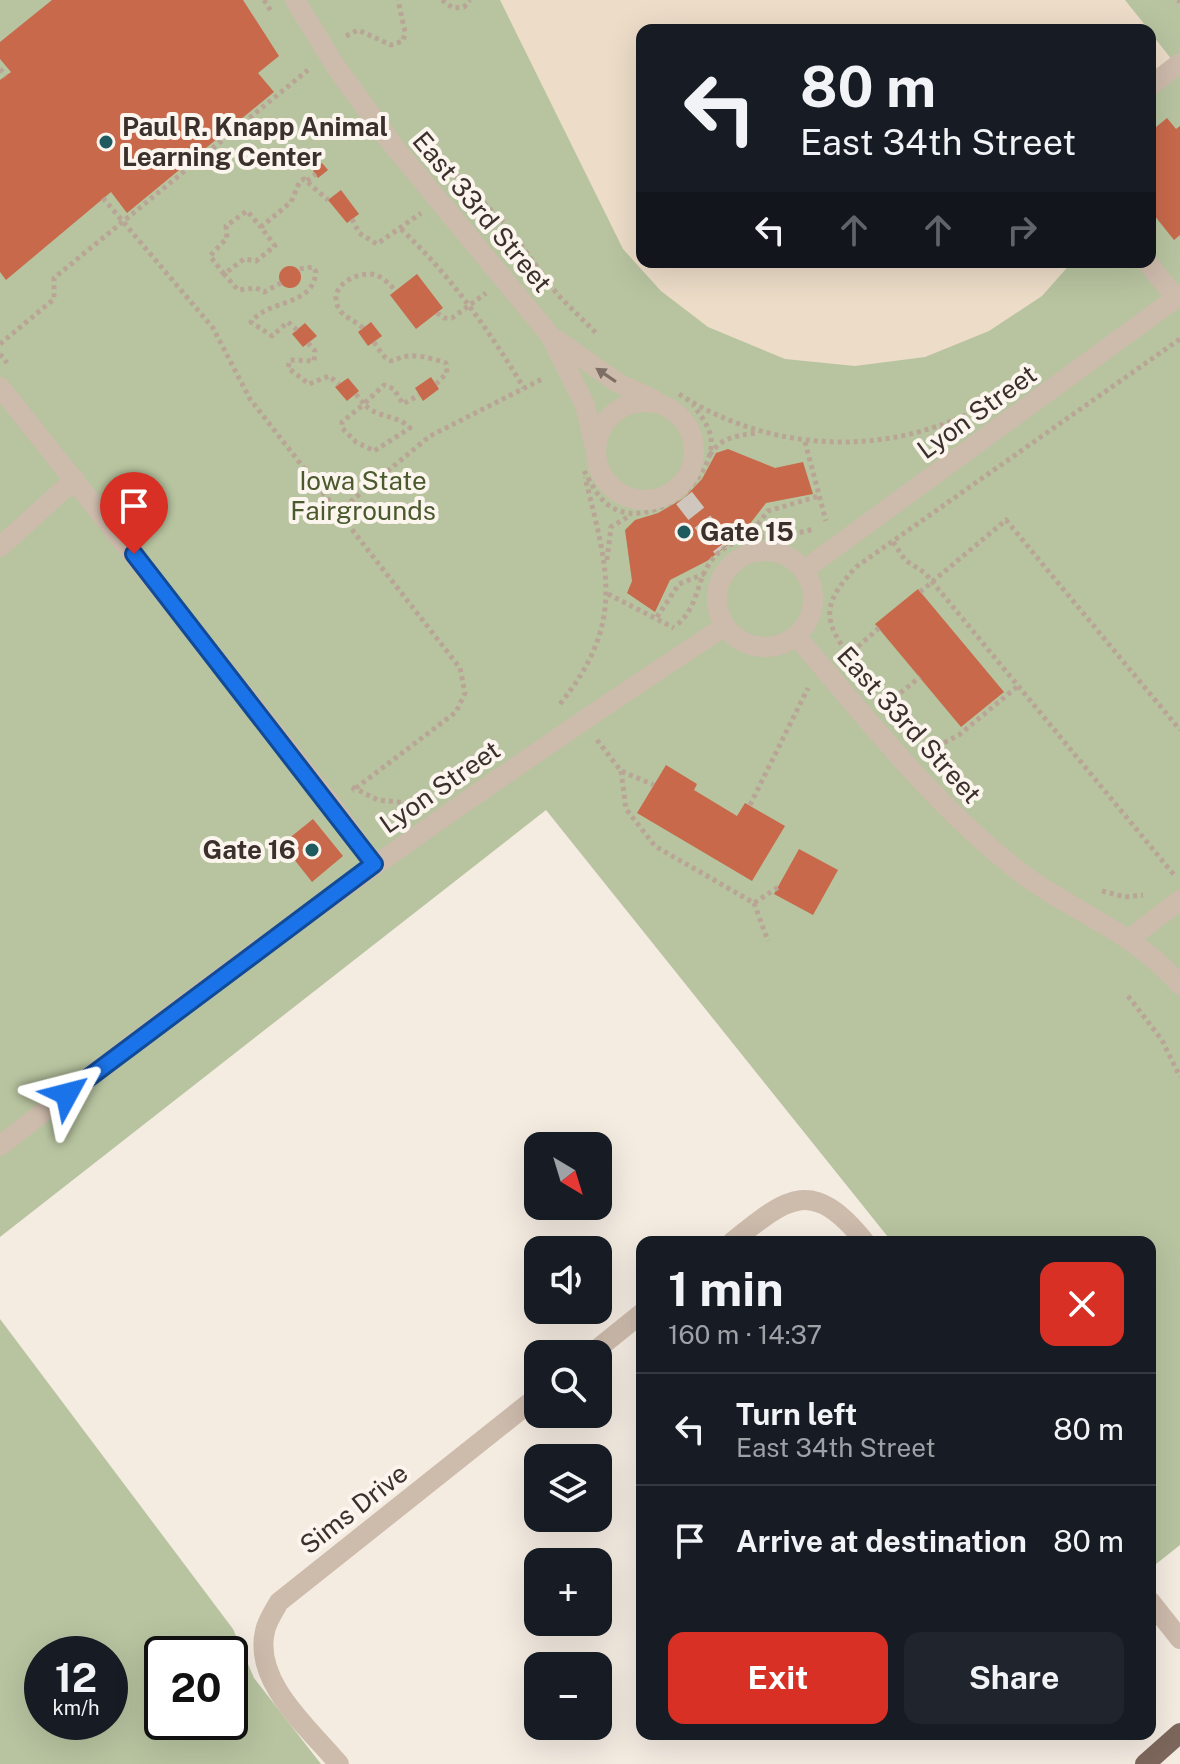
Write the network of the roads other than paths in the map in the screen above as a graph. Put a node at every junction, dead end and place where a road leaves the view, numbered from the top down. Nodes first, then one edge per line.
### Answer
1 (295, 0) edge
2 (1180, 63) edge
3 (1156, 81) edge
4 (1152, 268) edge
5 (1178, 296) edge
6 (550, 335) junction
7 (0, 387) edge
8 (668, 397) junction
9 (595, 448) junction
10 (75, 479) junction
11 (0, 547) edge
12 (804, 570) junction
13 (725, 626) junction
14 (796, 636) junction
15 (374, 864) junction
16 (1177, 885) edge
17 (1129, 939) junction
18 (1180, 985) edge
19 (0, 1146) edge
20 (740, 1236) edge
21 (860, 1236) edge
22 (636, 1318) edge
23 (608, 1340) edge
24 (524, 1407) edge
25 (1156, 1609) edge
26 (1180, 1639) edge
27 (1180, 1733) edge
28 (339, 1764) edge
29 (1145, 1764) edge

1 - 6 street, East 33rd Street
2 - 3 street
4 - 5 street
5 - 12 street, Lyon Street
8 -> 6 street, East 33rd Street
6 - 9 street, East 33rd Street
7 - 10 street
8 - 9 street
8 - 9 street, East 33rd Street
10 - 11 street
10 - 15 street
12 - 13 street
12 - 14 street
13 - 14 street
13 - 15 street, Lyon Street
14 - 17 street, East 33rd Street
15 - 19 street, Lyon Street
16 - 17 street
17 - 18 street, East 33rd Street
20 - 21 street
22 - 23 street
24 - 28 street, Sims Drive
25 - 26 street
27 - 29 main road

